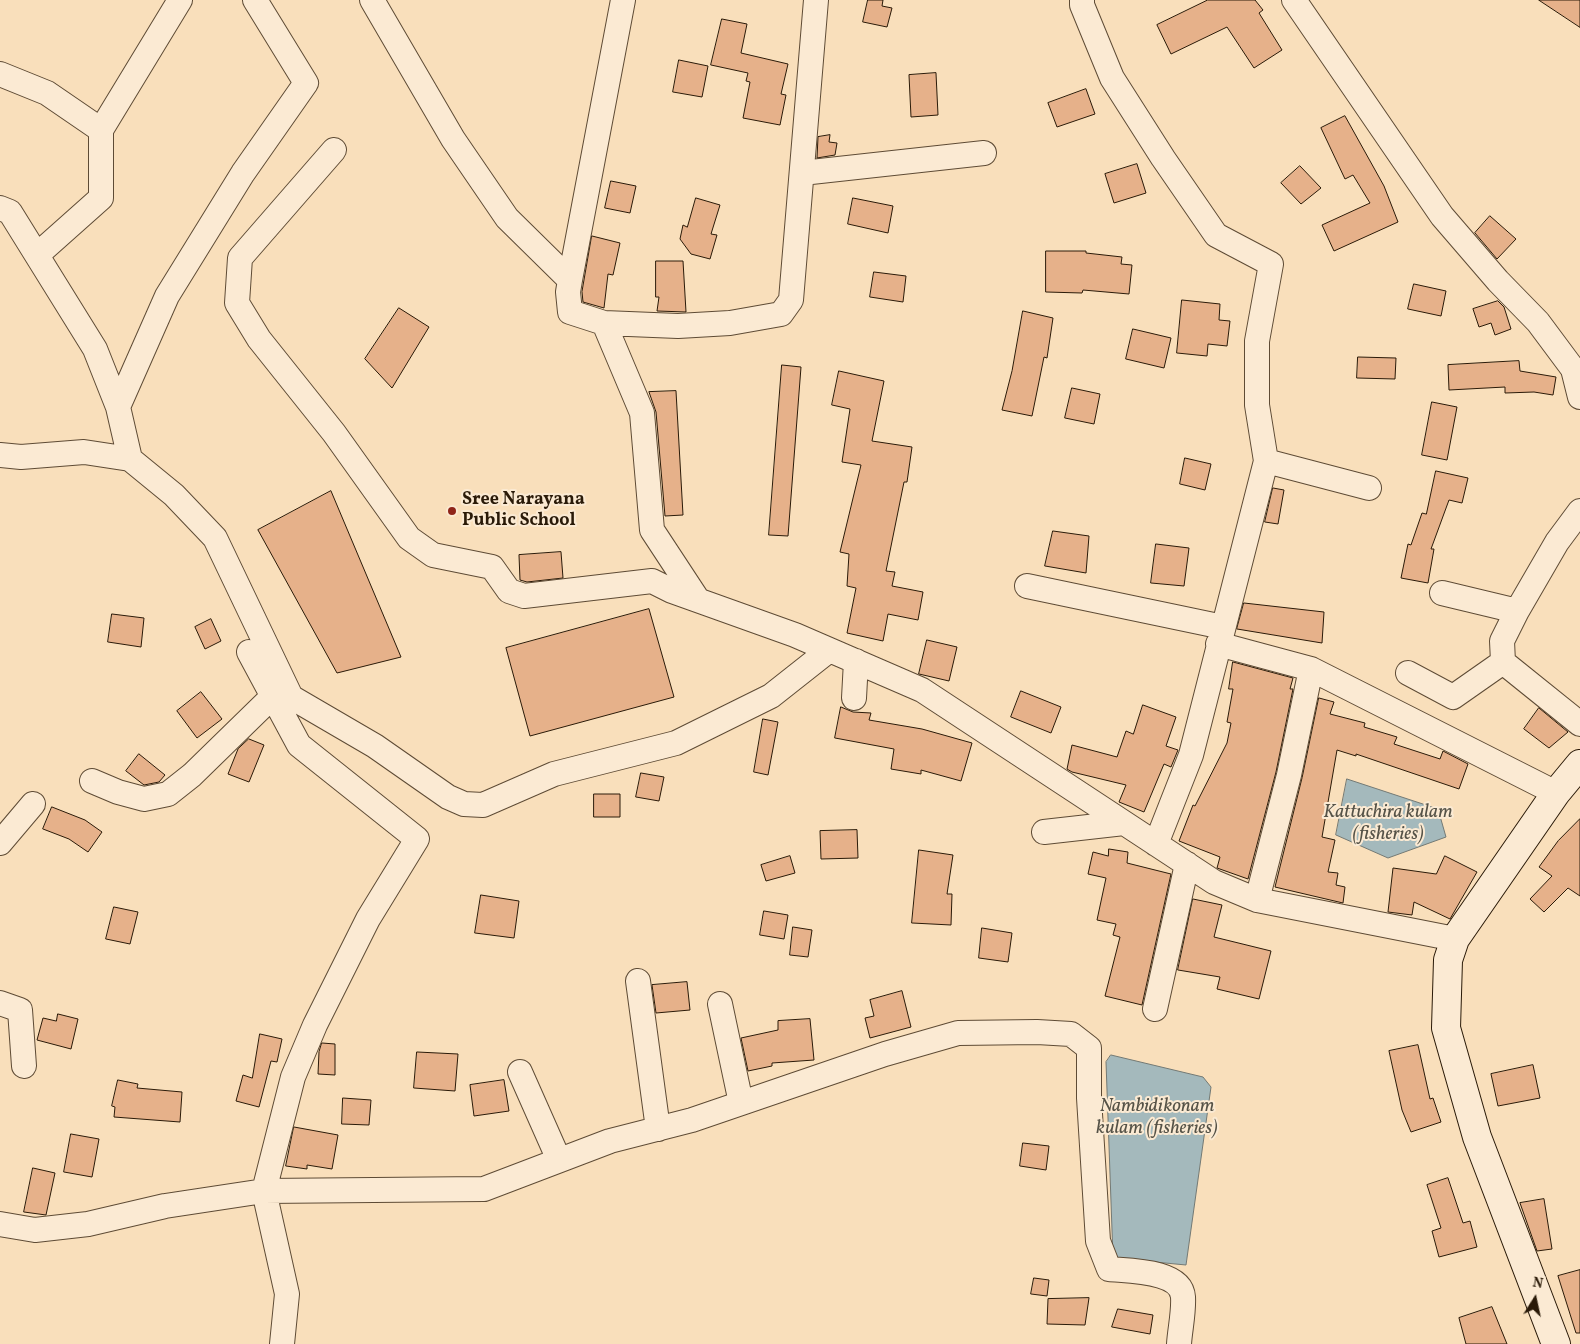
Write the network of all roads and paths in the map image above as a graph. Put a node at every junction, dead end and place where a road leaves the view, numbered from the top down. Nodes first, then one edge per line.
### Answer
1 (180, 0) edge
2 (255, 0) edge
3 (372, 0) edge
4 (623, 0) edge
5 (816, 0) edge
6 (1082, 0) edge
7 (1294, 0) edge
8 (0, 74) edge
9 (101, 130) junction
10 (334, 150) dead end
11 (984, 153) dead end
12 (802, 173) junction
13 (0, 208) edge
14 (37, 255) junction
15 (570, 280) junction
16 (604, 323) junction
17 (1580, 397) edge
18 (118, 407) junction
19 (0, 455) edge
20 (130, 459) junction
21 (1266, 461) junction
22 (1369, 488) dead end
23 (1580, 511) edge
24 (1027, 586) dead end
25 (1442, 593) dead end
26 (698, 600) junction
27 (1517, 611) junction
28 (1220, 636) junction
29 (828, 651) junction
30 (250, 652) dead end
31 (856, 662) junction
32 (1504, 662) junction
33 (1311, 669) junction
34 (1408, 673) dead end
35 (273, 696) junction
36 (854, 698) dead end
37 (1580, 724) edge
38 (1580, 764) edge
39 (92, 781) dead end
40 (1556, 793) junction
41 (33, 804) dead end
42 (1124, 823) junction
43 (1044, 832) dead end
44 (0, 844) edge
45 (1156, 844) junction
46 (1187, 864) junction
47 (1258, 900) junction
48 (1455, 938) junction
49 (638, 981) dead end
50 (0, 1003) edge
51 (720, 1004) dead end
52 (1155, 1008) dead end
53 (24, 1066) dead end
54 (520, 1072) dead end
55 (741, 1103) junction
56 (658, 1128) junction
57 (559, 1160) junction
58 (264, 1191) junction
59 (0, 1224) edge
60 (282, 1344) edge
61 (1179, 1344) edge
62 (1556, 1344) edge

1 - 9 street
2 - 18 street
3 - 15 street
4 - 15 street
5 - 12 street
6 - 21 street
7 - 17 street
8 - 9 street
9 - 14 street
10 - 26 street
11 - 12 street
12 - 16 street
13 - 14 street
14 - 18 street
15 - 16 street
16 - 26 street
18 - 20 street
19 - 20 street
20 - 29 street
21 - 22 street
21 - 28 street
23 - 27 street
24 - 28 street
25 - 27 street
26 - 29 street
27 - 32 street
28 - 33 street
28 - 45 street
29 - 31 street
30 - 35 street
31 - 36 street
31 - 42 street
32 - 34 street
32 - 37 street
33 - 40 street
33 - 47 street
35 - 39 street
35 - 58 street
38 - 40 main road
40 - 48 main road
41 - 44 street
42 - 43 street
42 - 45 street
45 - 46 street
46 - 47 street
46 - 52 street
47 - 48 street
48 - 62 main road
49 - 56 street
50 - 53 street
51 - 55 street
54 - 57 street
55 - 56 street
55 - 61 street
56 - 57 street
57 - 58 street
58 - 59 street
58 - 60 street

